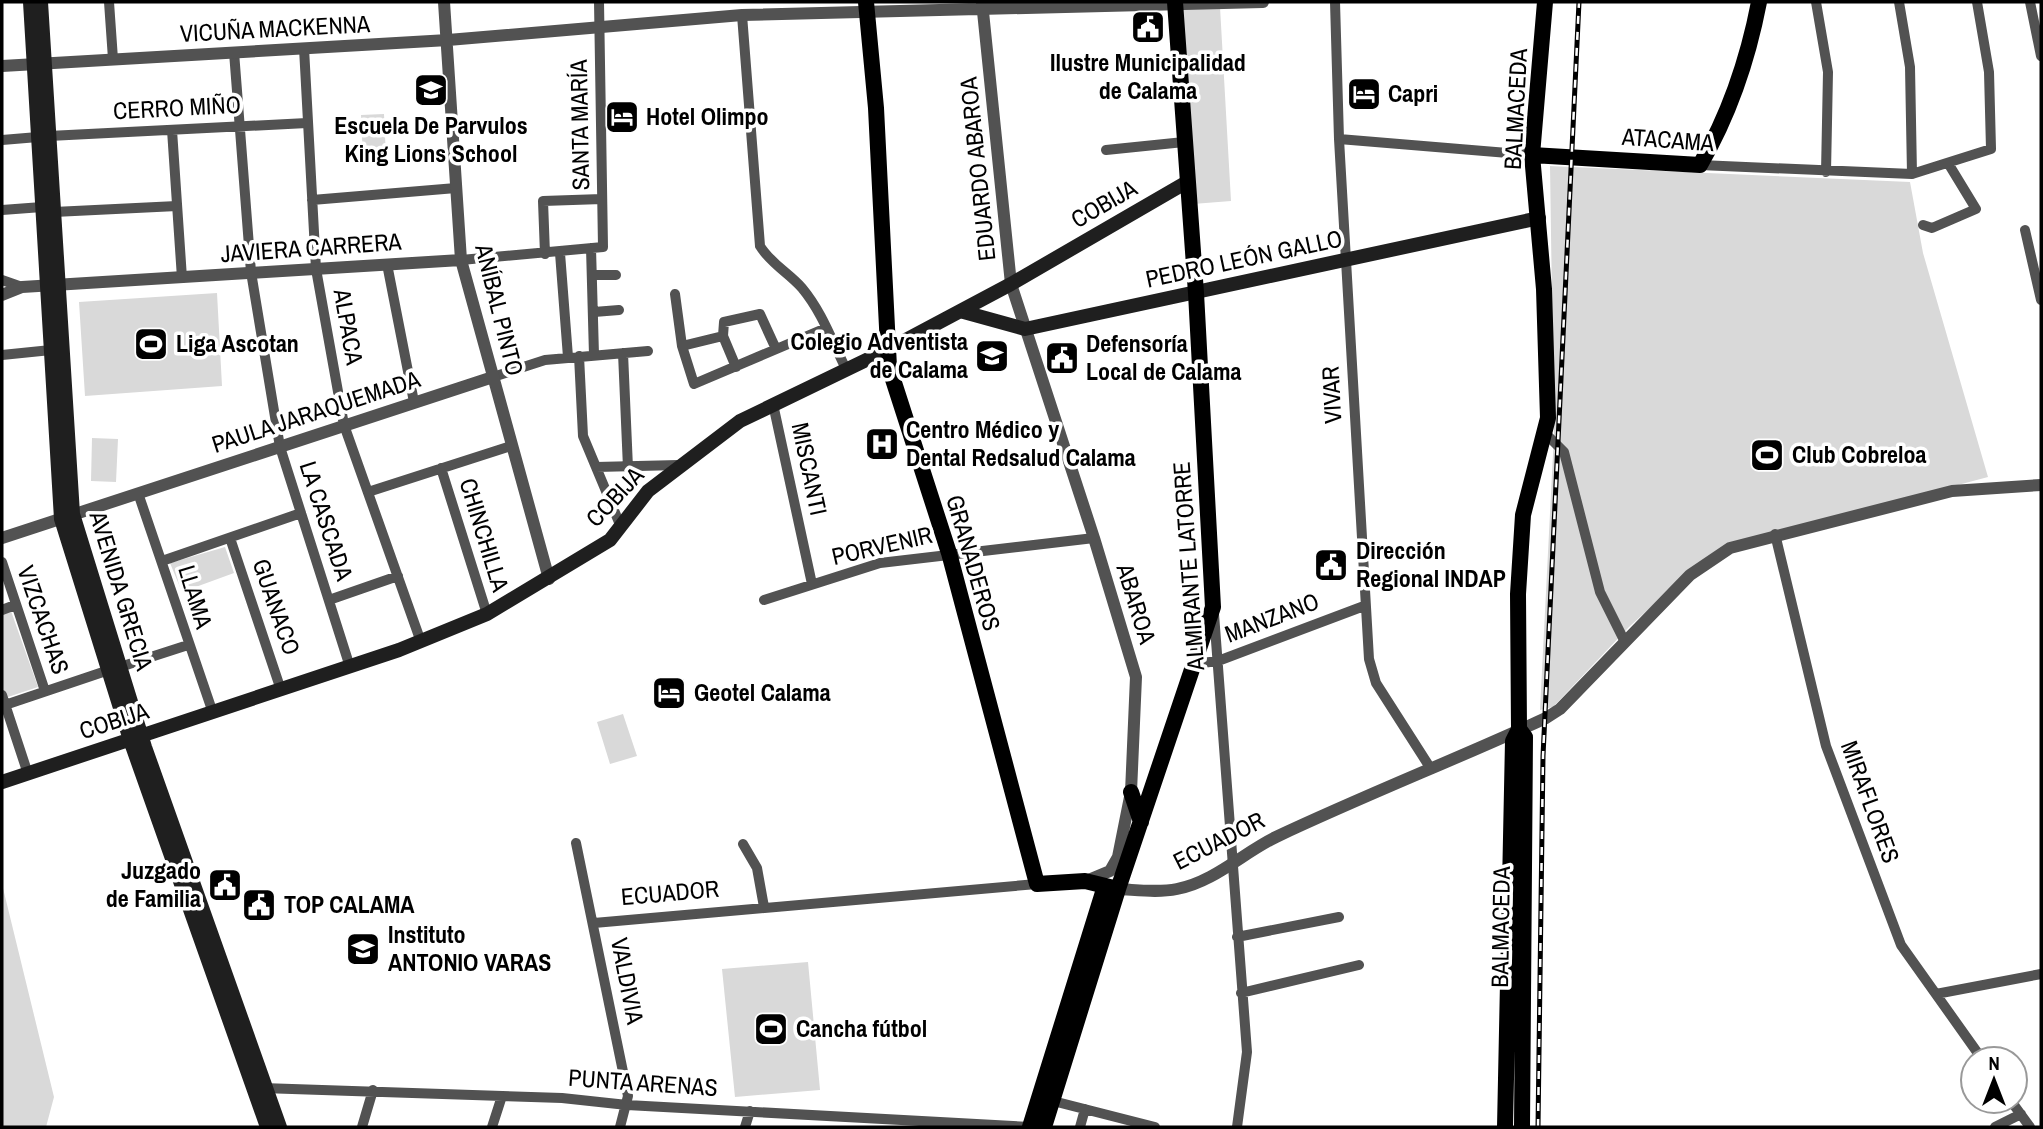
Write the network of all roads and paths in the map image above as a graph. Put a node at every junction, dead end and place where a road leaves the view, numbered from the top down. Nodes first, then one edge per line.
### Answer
1 (30, 2) edge
2 (41, 2) edge
3 (109, 2) edge
4 (443, 2) edge
5 (599, 2) edge
6 (1263, 2) edge
7 (1335, 2) edge
8 (1545, 2) edge
9 (1552, 2) edge
10 (1759, 2) edge
11 (1816, 2) edge
12 (1899, 2) edge
13 (1977, 2) edge
14 (2031, 2) edge
15 (1175, 3) edge
16 (982, 5) edge
17 (867, 6) edge
18 (742, 15) junction
19 (600, 27) junction
20 (448, 40) junction
21 (304, 48) junction
22 (234, 52) junction
23 (2041, 55) edge
24 (113, 59) junction
25 (39, 63) junction
26 (2, 66) edge
27 (307, 123) junction
28 (240, 125) junction
29 (172, 130) junction
30 (44, 137) junction
31 (1339, 139) junction
32 (2, 140) edge
33 (1184, 142) junction
34 (1107, 149) dead end
35 (1537, 156) junction
36 (1948, 163) junction
37 (1700, 166) junction
38 (1826, 172) junction
39 (1912, 174) junction
40 (1187, 182) junction
41 (456, 188) junction
42 (602, 199) junction
43 (312, 200) junction
44 (177, 206) junction
45 (2, 210) edge
46 (48, 210) junction
47 (1539, 218) junction
48 (1923, 225) dead end
49 (2025, 230) dead end
50 (603, 247) joint
51 (591, 248) junction
52 (560, 253) junction
53 (545, 254) junction
54 (461, 260) junction
55 (1346, 261) junction
56 (387, 264) junction
57 (316, 269) junction
58 (251, 272) junction
59 (593, 275) junction
60 (616, 275) dead end
61 (182, 278) junction
62 (2, 279) edge
63 (1011, 284) junction
64 (53, 285) junction
65 (22, 287) junction
66 (1196, 293) junction
67 (675, 294) dead end
68 (2, 295) edge
69 (2041, 300) edge
70 (618, 310) dead end
71 (960, 311) junction
72 (594, 312) junction
73 (827, 328) junction
74 (1026, 329) junction
75 (723, 336) junction
76 (682, 346) junction
77 (776, 349) junction
78 (51, 350) junction
79 (887, 350) junction
80 (648, 351) dead end
81 (623, 353) junction
82 (2, 355) edge
83 (594, 355) junction
84 (579, 356) junction
85 (568, 357) junction
86 (736, 367) junction
87 (846, 369) junction
88 (493, 377) junction
89 (414, 402) junction
90 (773, 404) junction
91 (344, 425) junction
92 (1544, 432) junction
93 (280, 446) junction
94 (511, 446) junction
95 (679, 465) junction
96 (596, 467) junction
97 (441, 468) junction
98 (628, 468) junction
99 (2041, 485) edge
100 (368, 492) junction
101 (138, 493) junction
102 (301, 513) junction
103 (67, 517) junction
104 (621, 527) junction
105 (1775, 534) junction
106 (2, 538) edge
107 (230, 538) junction
108 (1094, 538) junction
109 (949, 553) junction
110 (162, 561) junction
111 (2, 562) edge
112 (397, 576) junction
113 (549, 579) junction
114 (813, 584) junction
115 (329, 600) junction
116 (764, 600) dead end
117 (15, 606) junction
118 (1364, 606) junction
119 (1213, 607) junction
120 (2, 610) edge
121 (487, 614) junction
122 (1624, 640) junction
123 (421, 642) junction
124 (188, 645) junction
125 (1218, 661) junction
126 (1194, 664) junction
127 (350, 667) junction
128 (114, 669) junction
129 (281, 690) junction
130 (45, 691) junction
131 (3, 700) edge
132 (213, 713) junction
133 (1519, 729) junction
134 (136, 738) junction
135 (1432, 769) junction
136 (28, 774) junction
137 (2, 782) edge
138 (1131, 792) junction
139 (1141, 822) junction
140 (576, 843) dead end
141 (743, 844) dead end
142 (1231, 865) junction
143 (1086, 881) junction
144 (1037, 884) junction
145 (1112, 888) junction
146 (764, 907) junction
147 (1339, 917) dead end
148 (594, 923) junction
149 (1237, 937) junction
150 (1359, 965) dead end
151 (2041, 974) edge
152 (1241, 993) junction
153 (1936, 994) junction
154 (1972, 1045) edge
155 (259, 1088) junction
156 (373, 1090) junction
157 (502, 1096) junction
158 (1053, 1101) junction
159 (627, 1105) junction
160 (1238, 1107) junction
161 (1085, 1109) junction
162 (750, 1111) junction
163 (2019, 1115) edge
164 (877, 1123) edge
165 (1003, 1126) edge
166 (267, 1127) edge
167 (280, 1127) edge
168 (362, 1127) edge
169 (492, 1127) edge
170 (620, 1127) edge
171 (745, 1127) edge
172 (1030, 1127) edge
173 (1044, 1127) edge
174 (1080, 1127) edge
175 (1155, 1127) edge
176 (1229, 1127) edge
177 (1237, 1127) edge
178 (1506, 1127) edge
179 (1522, 1127) edge
180 (1995, 1127) edge

1 - 25 main road, AVENIDA GRECIA
2 - 25 main road, AVENIDA GRECIA
3 - 24 street
4 - 20 street, ANÍBAL PINTO
5 - 19 street, SANTA MARÍA
6 - 15 street, VICUÑA MACKENNA
7 - 31 street, VIVAR
8 - 35 main road, BALMACEDA
9 - 35 main road, BALMACEDA
10 - 37 main road
11 - 38 street
12 - 39 street
13 - 36 street, ATACAMA
14 - 23 street
15 - 16 street, VICUÑA MACKENNA
15 - 33 main road, ALMIRANTE LATORRE
16 - 17 street, VICUÑA MACKENNA
16 - 63 street, EDUARDO ABAROA
17 - 18 street, VICUÑA MACKENNA
17 - 79 main road, GRANADEROS
18 - 19 street, VICUÑA MACKENNA
18 - 73 street
19 - 20 street, VICUÑA MACKENNA
19 - 42 street, SANTA MARÍA
20 - 21 street, VICUÑA MACKENNA
20 - 41 street, ANÍBAL PINTO
21 - 22 street, VICUÑA MACKENNA
21 - 27 street, ALPACA
22 - 24 street, VICUÑA MACKENNA
22 - 28 street, LA CASCADA
24 - 25 street, VICUÑA MACKENNA
25 - 26 street, VICUÑA MACKENNA
25 - 30 main road, AVENIDA GRECIA
27 - 28 street, CERRO MIÑO
27 - 43 street, ALPACA
28 - 29 street, CERRO MIÑO
28 - 58 street, LA CASCADA
29 - 30 street, CERRO MIÑO
29 - 44 street
30 - 32 street, CERRO MIÑO
30 - 46 main road, AVENIDA GRECIA
31 - 35 street, ATACAMA
31 - 55 street, VIVAR
33 - 34 street
33 - 40 main road, ALMIRANTE LATORRE
35 - 37 main road, ATACAMA
35 - 47 main road, BALMACEDA
36 - 39 street, ATACAMA
36 - 48 street
37 - 38 street, ATACAMA
38 - 39 street, ATACAMA
40 - 63 main road, COBIJA
40 - 66 main road, ALMIRANTE LATORRE
41 - 43 street
41 - 54 street, ANÍBAL PINTO
42 - 50 street, SANTA MARÍA
42 - 53 street
43 - 57 street, ALPACA
44 - 46 street
44 - 61 street
45 - 46 street
46 - 64 main road, AVENIDA GRECIA
47 - 55 main road, PEDRO LEÓN GALLO
47 - 92 main road, BALMACEDA
49 - 69 street
50 - 51 street, JAVIERA CARRERA
51 - 52 street, JAVIERA CARRERA
51 - 59 street
52 - 53 street, JAVIERA CARRERA
52 - 85 street
53 - 54 street, JAVIERA CARRERA
54 - 56 street, JAVIERA CARRERA
54 - 88 street, ANÍBAL PINTO
55 - 66 main road, PEDRO LEÓN GALLO
55 - 118 street, VIVAR
56 - 57 street, JAVIERA CARRERA
56 - 89 street
57 - 58 street, JAVIERA CARRERA
57 - 91 street, ALPACA
58 - 61 street, JAVIERA CARRERA
58 - 93 street, LA CASCADA
59 - 60 street
59 - 72 street
61 - 64 street, JAVIERA CARRERA
62 - 65 street, JAVIERA CARRERA
63 - 71 main road, COBIJA
63 - 74 street, EDUARDO ABAROA
64 - 65 street, JAVIERA CARRERA
64 - 78 main road, AVENIDA GRECIA
64 - 103 main road, AVENIDA GRECIA
65 - 68 street, JAVIERA CARRERA
66 - 74 main road, PEDRO LEÓN GALLO
66 - 119 main road, ALMIRANTE LATORRE
67 - 76 street
70 - 72 street
71 - 74 main road, PEDRO LEÓN GALLO
71 - 79 main road, COBIJA
72 - 83 street
73 - 77 street
73 - 87 street
74 - 108 street, ABAROA
75 - 76 street
75 - 77 street
75 - 86 street
76 - 86 street
77 - 86 street
78 - 82 street
78 - 103 main road, AVENIDA GRECIA
79 - 87 main road, COBIJA
79 - 109 main road, GRANADEROS
80 - 81 street, PAULA JARAQUEMADA
81 - 83 street, PAULA JARAQUEMADA
81 - 98 street
83 - 84 street, PAULA JARAQUEMADA
84 - 85 street, PAULA JARAQUEMADA
84 - 96 street
85 - 88 street, PAULA JARAQUEMADA
87 - 90 main road, COBIJA
88 - 89 street, PAULA JARAQUEMADA
88 - 94 street, ANÍBAL PINTO
89 - 91 street, PAULA JARAQUEMADA
90 - 95 main road, COBIJA
90 - 114 street, MISCANTI
91 - 93 street, PAULA JARAQUEMADA
91 - 100 street, ALPACA
92 - 122 street
92 - 133 main road, BALMACEDA
93 - 101 street, PAULA JARAQUEMADA
93 - 102 street, LA CASCADA
94 - 97 street
94 - 113 street, ANÍBAL PINTO
95 - 98 street
95 - 104 main road, COBIJA
96 - 98 street
96 - 104 street
97 - 100 street
97 - 121 street, CHINCHILLA
99 - 105 street, ECUADOR
100 - 112 street, ALPACA
101 - 103 street, PAULA JARAQUEMADA
101 - 110 street, LLAMA
102 - 107 street
102 - 115 street, LA CASCADA
103 - 106 street, PAULA JARAQUEMADA
103 - 128 main road, AVENIDA GRECIA
104 - 113 main road, COBIJA
105 - 122 street, ECUADOR
105 - 153 street, MIRAFLORES
107 - 110 street
107 - 129 street, GUANACO
108 - 109 street, PORVENIR
108 - 138 street, ABAROA
109 - 114 street, PORVENIR
109 - 144 main road, GRANADEROS
110 - 124 street, LLAMA
111 - 117 street, VIZCACHAS
112 - 115 street
112 - 123 street, ALPACA
113 - 121 main road, COBIJA
114 - 116 street, PORVENIR
115 - 127 street, LA CASCADA
117 - 120 street
117 - 130 street, VIZCACHAS
118 - 125 street, MANZANO
118 - 135 street, VIVAR
119 - 125 street, ALMIRANTE LATORRE
119 - 126 main road
121 - 123 main road, COBIJA
122 - 133 street, ECUADOR
123 - 127 main road, COBIJA
124 - 128 street
124 - 132 street, LLAMA
125 - 126 street, MANZANO
125 - 142 street, ALMIRANTE LATORRE
126 - 139 main road
127 - 129 main road, COBIJA
128 - 130 street
128 - 134 main road, AVENIDA GRECIA
129 - 132 main road, COBIJA
130 - 131 street
131 - 136 street
132 - 134 main road, COBIJA
133 - 135 street, ECUADOR
133 - 178 main road, BALMACEDA
133 - 179 main road, BALMACEDA
134 - 136 main road, COBIJA
134 - 155 main road, AVENIDA GRECIA
135 - 142 street, ECUADOR
136 - 137 main road, COBIJA
138 - 139 main road
138 - 143 street, ABAROA
139 - 145 main road
140 - 148 street, VALDIVIA
141 - 146 street
142 - 145 street, ECUADOR
142 - 149 street, ALMIRANTE LATORRE
143 - 144 main road, ECUADOR
143 - 145 main road, ECUADOR
144 - 146 street, ECUADOR
145 - 158 main road
145 - 172 main road
146 - 148 street, ECUADOR
147 - 149 street
148 - 159 street, VALDIVIA
149 - 152 street, ALMIRANTE LATORRE
150 - 152 street
151 - 153 street
152 - 160 street, ALMIRANTE LATORRE
153 - 154 street, MIRAFLORES
155 - 156 street, PUNTA ARENAS
155 - 166 main road, AVENIDA GRECIA
155 - 167 main road, AVENIDA GRECIA
156 - 157 street, PUNTA ARENAS
156 - 168 street
157 - 159 street, PUNTA ARENAS
157 - 169 street
158 - 161 street
158 - 173 main road
159 - 162 street, PUNTA ARENAS
159 - 170 street, VALDIVIA
160 - 176 street
160 - 177 street, ALMIRANTE LATORRE
161 - 174 street
161 - 175 street
162 - 164 street, PUNTA ARENAS
162 - 171 street
163 - 180 street
164 - 165 street, PUNTA ARENAS
165 - 172 street, PUNTA ARENAS

